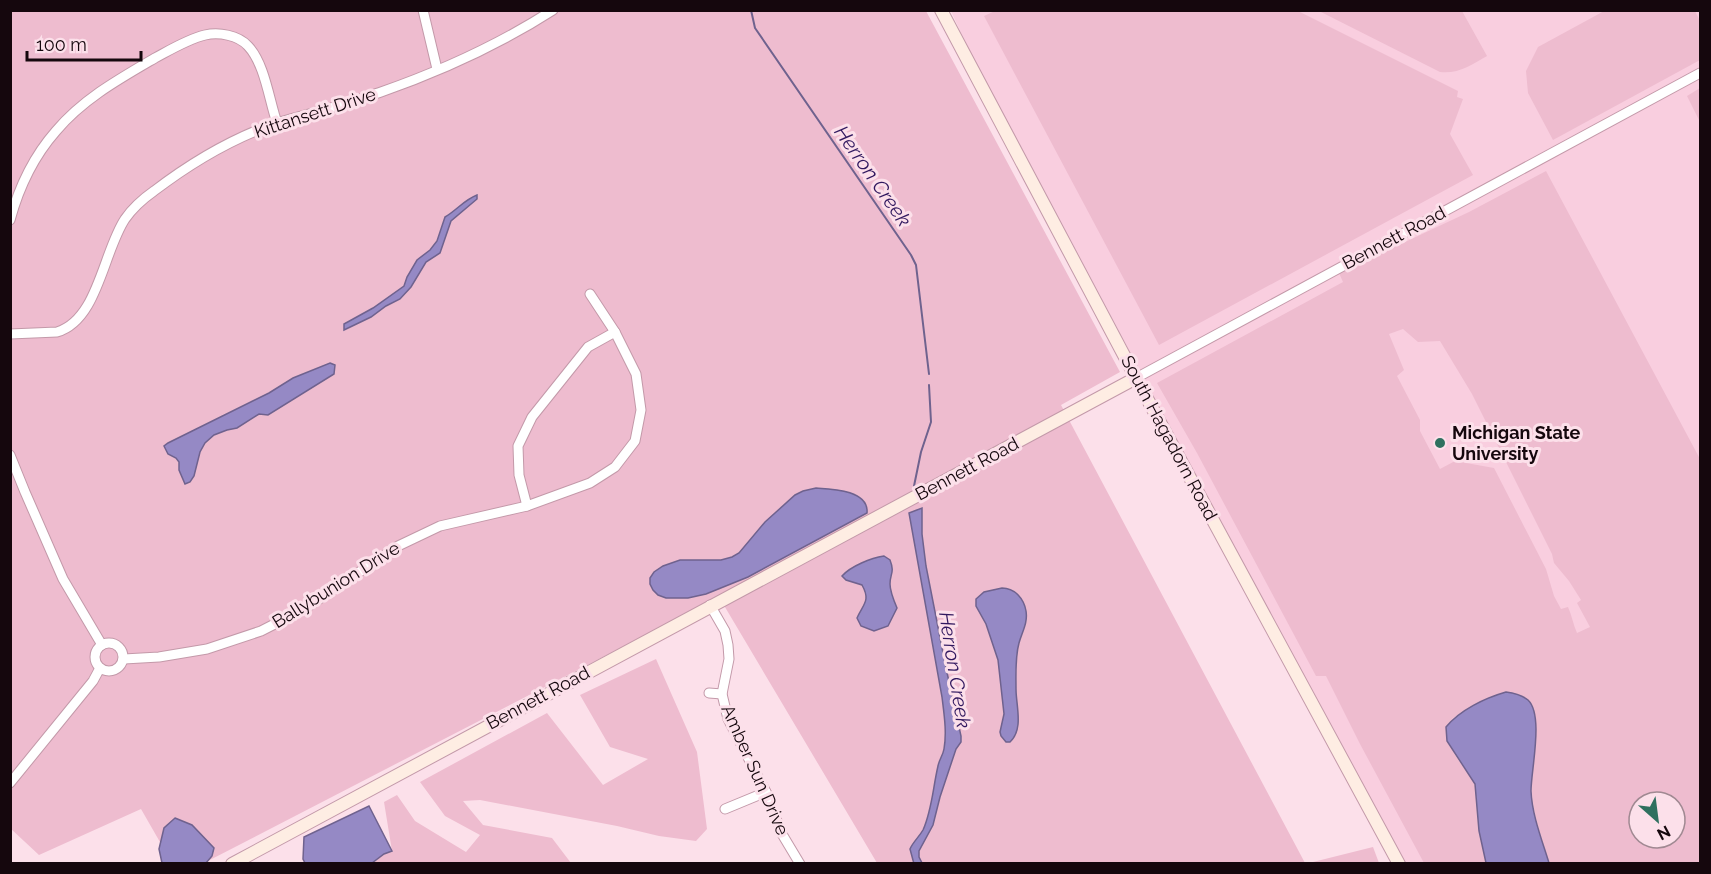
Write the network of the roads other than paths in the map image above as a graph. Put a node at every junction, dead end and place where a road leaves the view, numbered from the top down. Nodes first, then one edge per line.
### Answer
1 (423, 10) edge
2 (553, 10) edge
3 (941, 10) edge
4 (437, 69) junction
5 (1701, 73) edge
6 (277, 123) junction
7 (10, 220) edge
8 (590, 294) dead end
9 (615, 332) junction
10 (10, 334) edge
11 (1136, 378) junction
12 (10, 455) edge
13 (527, 506) junction
14 (710, 606) junction
15 (102, 645) junction
16 (124, 659) junction
17 (100, 668) junction
18 (709, 693) dead end
19 (722, 694) junction
20 (10, 783) edge
21 (766, 792) junction
22 (725, 809) dead end
23 (231, 864) edge
24 (800, 864) edge
25 (1399, 864) edge

1 - 4 street
2 - 4 street, Kittansett Drive
3 - 11 street, South Hagadorn Road
4 - 6 street, Kittansett Drive
5 - 11 street, Bennett Road
6 - 7 street
6 - 10 street, Kittansett Drive
8 - 9 street, Ballybunion Drive
9 - 13 street
9 - 13 street, Ballybunion Drive
11 - 14 street, Bennett Road
11 - 25 street, South Hagadorn Road
12 - 15 street
13 - 16 street, Ballybunion Drive
14 - 19 street, Amber Sun Drive
14 - 23 street, Bennett Road
15 - 16 street
15 - 17 street
16 - 17 street
17 - 20 street
18 - 19 street
19 - 21 street, Amber Sun Drive
21 - 22 street
21 - 24 street, Amber Sun Drive

